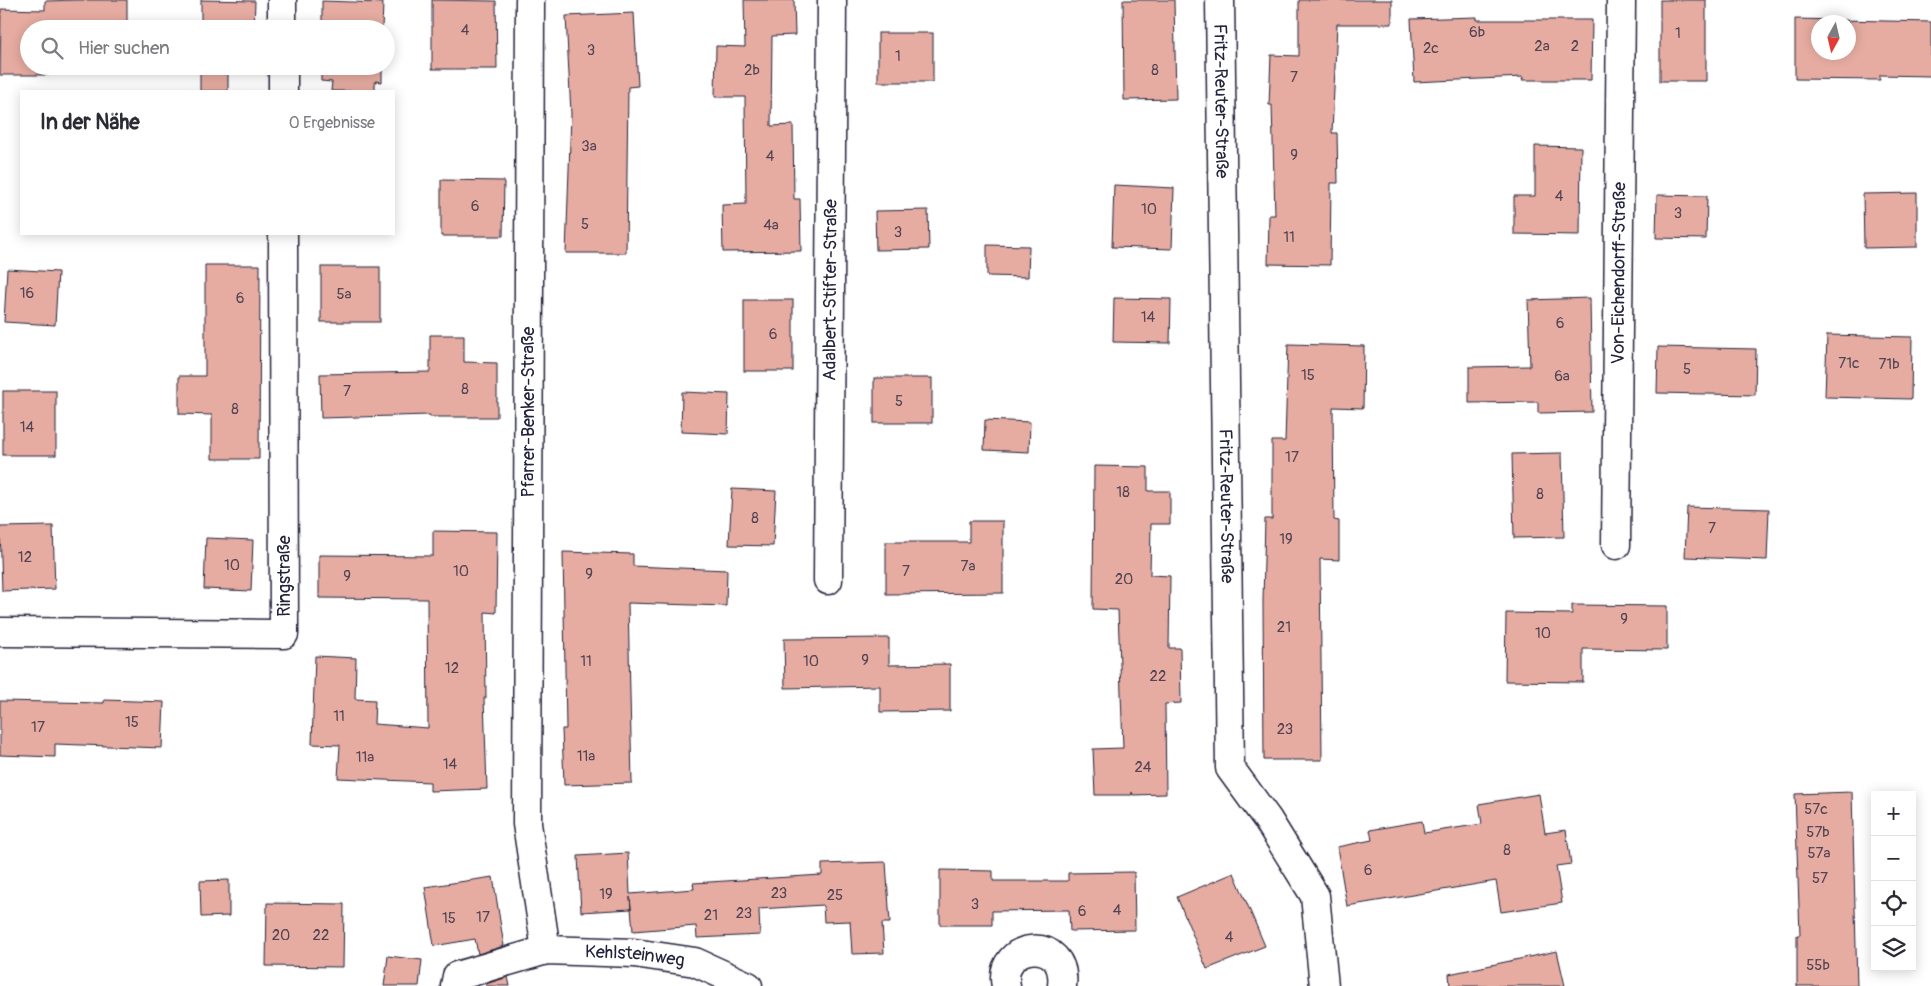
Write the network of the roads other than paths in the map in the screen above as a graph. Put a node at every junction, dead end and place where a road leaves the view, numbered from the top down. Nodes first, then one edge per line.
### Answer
1 (282, 0) edge
2 (530, 0) edge
3 (832, 0) edge
4 (1220, 0) edge
5 (1621, 0) edge
6 (282, 20) edge
7 (282, 75) edge
8 (283, 90) edge
9 (283, 235) edge
10 (1616, 545) dead end
11 (828, 580) dead end
12 (0, 632) edge
13 (546, 950) junction
14 (455, 986) edge
15 (748, 986) edge
16 (1006, 986) edge
17 (1062, 986) edge
18 (1324, 986) edge

1 - 6 street
2 - 13 street, Pfarrer-Benker-Straße
3 - 11 street, Adalbert-Stifter-Straße
4 - 18 street, Fritz-Reuter-Straße
5 - 10 street, Von-Eichendorff-Straße
7 - 8 street
9 - 12 street, Ringstraße
13 - 14 street, Kehlsteinweg
13 - 15 street, Kehlsteinweg
16 - 17 street

